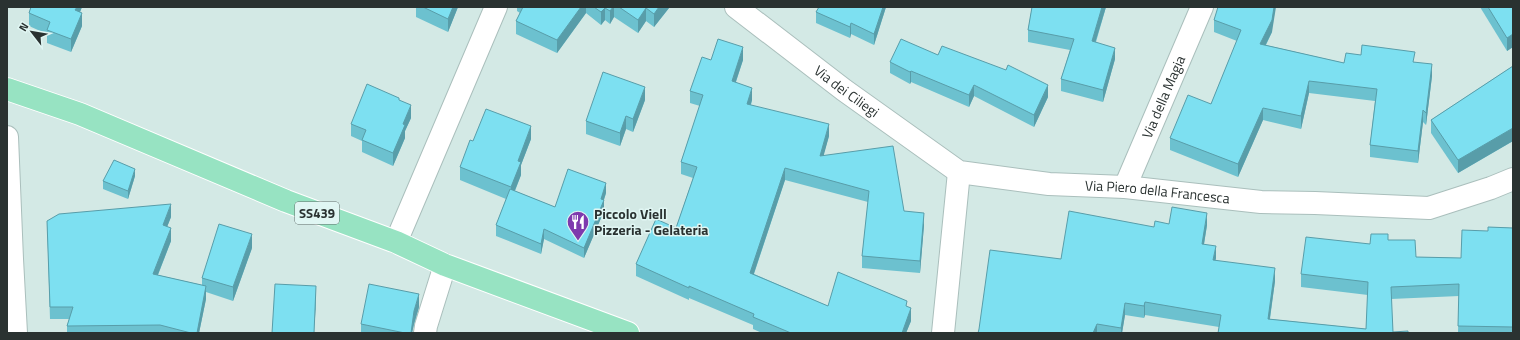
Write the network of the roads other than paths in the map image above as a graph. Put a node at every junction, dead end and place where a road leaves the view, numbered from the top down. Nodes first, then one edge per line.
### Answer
1 (496, 7) edge
2 (736, 7) edge
3 (1202, 7) edge
4 (7, 89) edge
5 (7, 137) edge
6 (959, 172) junction
7 (1513, 179) edge
8 (1125, 187) junction
9 (396, 242) junction
10 (445, 265) junction
11 (16, 333) edge
12 (425, 333) edge
13 (628, 333) edge
14 (943, 333) edge

1 - 9 street
2 - 6 street, Via dei Ciliegi
3 - 8 street, Via della Magia
4 - 9 main road, SS439
5 - 11 street
6 - 8 street, Via Piero della Francesca
6 - 14 street
7 - 8 street, Via Piero della Francesca
9 - 10 main road, SS439
10 - 12 street
10 - 13 main road, SS439

